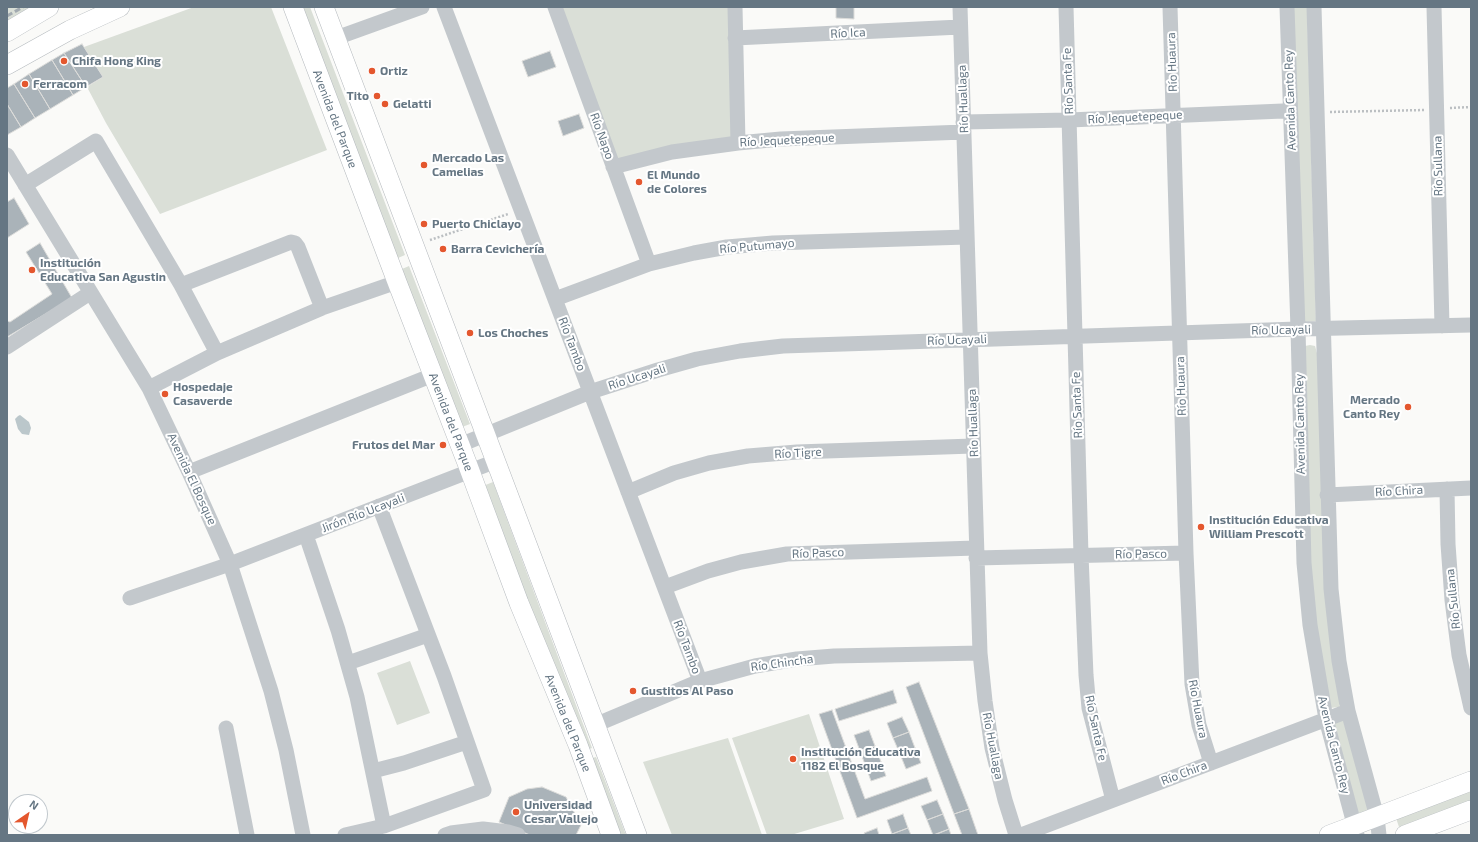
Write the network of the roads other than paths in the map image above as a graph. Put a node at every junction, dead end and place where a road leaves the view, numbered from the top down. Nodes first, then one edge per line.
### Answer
1 (49, 7) edge
2 (120, 7) edge
3 (293, 7) edge
4 (324, 7) edge
5 (422, 7) edge
6 (444, 7) edge
7 (555, 7) edge
8 (735, 7) edge
9 (960, 7) edge
10 (1066, 7) edge
11 (1170, 7) edge
12 (1287, 7) edge
13 (1314, 7) edge
14 (1434, 7) edge
15 (960, 27) junction
16 (7, 32) edge
17 (336, 38) junction
18 (736, 38) junction
19 (7, 65) edge
20 (1283, 111) dead end
21 (1173, 115) junction
22 (1069, 120) junction
23 (964, 127) junction
24 (738, 143) junction
25 (7, 155) edge
26 (613, 167) junction
27 (25, 185) junction
28 (967, 237) junction
29 (649, 264) junction
30 (397, 282) junction
31 (181, 285) junction
32 (90, 293) junction
33 (555, 299) junction
34 (322, 308) junction
35 (1471, 325) edge
36 (1442, 326) junction
37 (1298, 329) junction
38 (1323, 329) junction
39 (1180, 333) junction
40 (1075, 336) junction
41 (970, 340) junction
42 (7, 347) edge
43 (217, 353) junction
44 (433, 374) junction
45 (149, 388) junction
46 (590, 392) junction
47 (486, 434) junction
48 (460, 445) junction
49 (973, 446) junction
50 (496, 461) junction
51 (470, 471) junction
52 (189, 472) junction
53 (1471, 488) edge
54 (1447, 489) junction
55 (628, 492) junction
56 (1327, 494) junction
57 (379, 506) junction
58 (306, 535) junction
59 (976, 553) junction
60 (1186, 553) junction
61 (1081, 555) junction
62 (230, 564) junction
63 (664, 587) junction
64 (130, 598) dead end
65 (428, 635) junction
66 (980, 653) junction
67 (348, 663) junction
68 (700, 681) junction
69 (1471, 708) edge
70 (1348, 711) junction
71 (1326, 719) junction
72 (595, 725) junction
73 (226, 728) dead end
74 (467, 742) junction
75 (1210, 763) junction
76 (373, 771) junction
77 (1471, 781) edge
78 (1113, 800) junction
79 (1471, 810) edge
80 (384, 826) junction
81 (1378, 826) edge
82 (1356, 830) edge
83 (247, 835) edge
84 (303, 835) edge
85 (345, 835) edge
86 (445, 835) edge
87 (518, 835) edge
88 (611, 835) edge
89 (637, 835) edge
90 (1016, 835) edge
91 (1021, 835) edge
92 (1329, 835) edge
93 (1405, 835) edge

1 - 16 main road
2 - 19 main road
3 - 30 main road, Avenida del Parque
4 - 17 main road, Avenida del Parque
5 - 17 street
6 - 33 street, Río Tambo
7 - 26 street, Río Napo
8 - 18 street
9 - 15 street, Río Huallaga
10 - 22 street, Río Santa Fe
11 - 21 street, Río Huaura
12 - 37 street, Avenida Canto Rey
13 - 38 street, Avenida Canto Rey
14 - 36 street, Río Sullana
15 - 18 street, Río Ica
15 - 23 street, Río Huallaga
17 - 47 main road, Avenida del Parque
18 - 24 street
20 - 21 street, Río Jequetepeque
21 - 22 street, Río Jequetepeque
21 - 39 street, Río Huaura
22 - 23 street, Río Jequetepeque
22 - 40 street, Río Santa Fe
23 - 24 street, Río Jequetepeque
23 - 28 street, Río Huallaga
24 - 26 street, Río Jequetepeque
25 - 27 street, Avenida El Bosque
26 - 29 street, Río Napo
27 - 31 street
27 - 32 street, Avenida El Bosque
28 - 29 street, Río Putumayo
28 - 41 street, Río Huallaga
29 - 33 street, Río Putumayo
30 - 34 street
30 - 44 main road, Avenida del Parque
31 - 34 street
31 - 43 street
32 - 42 street
32 - 45 street, Avenida El Bosque
33 - 46 street, Río Tambo
34 - 43 street
35 - 36 street, Río Ucayali
36 - 38 street, Río Ucayali
37 - 38 street, Río Ucayali
37 - 39 street, Río Ucayali
37 - 71 street, Avenida Canto Rey
38 - 56 street, Avenida Canto Rey
39 - 40 street, Río Ucayali
39 - 60 street, Río Huaura
40 - 41 street, Río Ucayali
40 - 61 street, Río Santa Fe
41 - 46 street, Río Ucayali
41 - 49 street, Río Huallaga
43 - 45 street
44 - 48 main road, Avenida del Parque
44 - 52 street
45 - 52 street, Avenida El Bosque
46 - 47 street, Río Ucayali
46 - 55 street, Río Tambo
47 - 48 street, Río Ucayali
47 - 50 main road, Avenida del Parque
48 - 51 main road, Avenida del Parque
49 - 55 street, Río Tigre
49 - 59 street, Río Huallaga
50 - 51 street, Jirón Río Ucayali
50 - 72 main road, Avenida del Parque
51 - 57 street, Jirón Río Ucayali
51 - 88 main road, Avenida del Parque
52 - 62 street, Avenida El Bosque
53 - 54 street, Río Chira
54 - 56 street, Río Chira
54 - 69 street, Río Sullana
55 - 63 street, Río Tambo
56 - 70 street, Avenida Canto Rey
57 - 58 street, Jirón Río Ucayali
57 - 65 street
58 - 62 street, Jirón Río Ucayali
58 - 67 street
59 - 61 street, Río Pasco
59 - 63 street, Río Pasco
59 - 66 street, Río Huallaga
60 - 61 street, Río Pasco
60 - 75 street, Río Huaura
61 - 78 street, Río Santa Fe
62 - 64 street, Jirón Río Ucayali
62 - 84 street, Avenida El Bosque
63 - 68 street, Río Tambo
65 - 67 street
65 - 74 street
66 - 68 street, Río Chincha
66 - 90 street, Río Huallaga
67 - 76 street
68 - 72 street, Río Chincha
70 - 71 street, Río Chira
70 - 81 street, Avenida Canto Rey
71 - 75 street, Río Chira
71 - 82 street, Avenida Canto Rey
72 - 89 main road, Avenida del Parque
73 - 83 street
74 - 76 street
74 - 80 street
75 - 78 street, Río Chira
76 - 80 street
77 - 81 main road
78 - 91 street, Río Chira
79 - 93 main road
80 - 85 street
81 - 82 main road
82 - 92 main road
86 - 87 street

